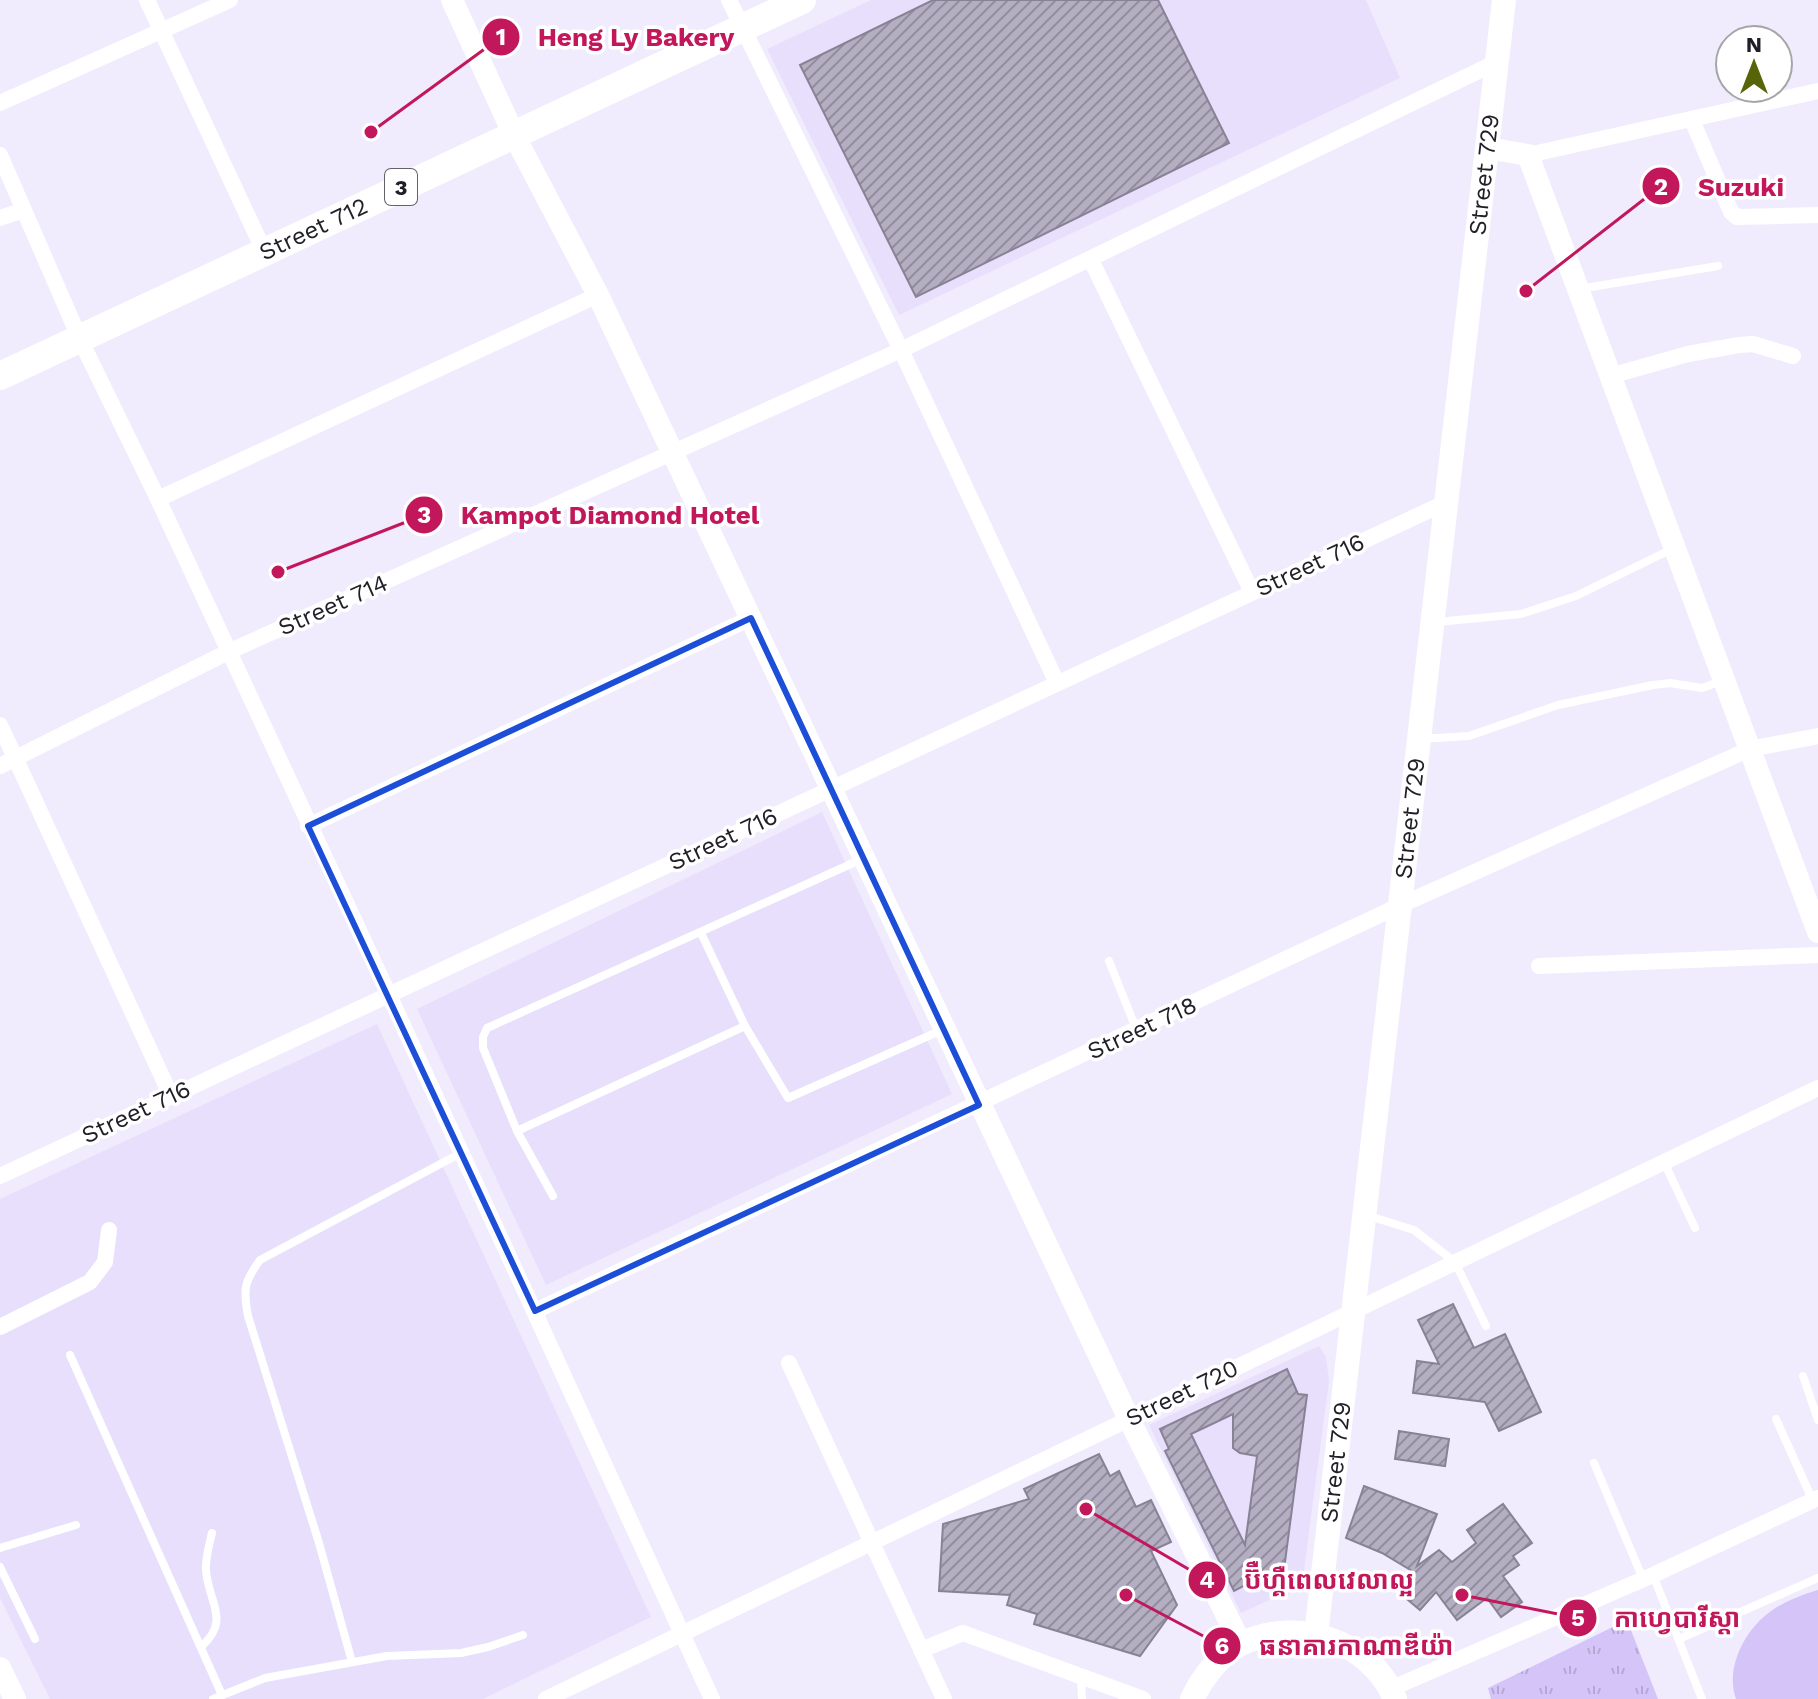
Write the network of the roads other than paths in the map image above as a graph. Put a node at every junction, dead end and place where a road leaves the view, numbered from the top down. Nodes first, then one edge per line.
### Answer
1 (147, 0) edge
2 (230, 0) edge
3 (452, 0) edge
4 (729, 0) edge
5 (802, 0) edge
6 (1504, 0) edge
7 (744, 27) junction
8 (161, 32) junction
9 (1497, 62) junction
10 (1818, 91) edge
11 (0, 103) edge
12 (1692, 120) junction
13 (514, 135) junction
14 (1487, 148) junction
15 (0, 155) edge
16 (1528, 155) junction
17 (24, 210) junction
18 (1818, 215) edge
19 (0, 218) edge
20 (264, 251) junction
21 (1091, 260) junction
22 (1718, 266) dead end
23 (1578, 289) junction
24 (598, 295) junction
25 (79, 337) junction
26 (901, 350) junction
27 (1793, 356) dead end
28 (0, 376) edge
29 (1610, 376) junction
30 (671, 453) junction
31 (158, 499) junction
32 (1447, 502) junction
33 (1675, 547) junction
34 (1252, 592) junction
35 (751, 618) junction
36 (1433, 622) junction
37 (228, 652) junction
38 (1724, 680) junction
39 (1057, 683) junction
40 (0, 725) edge
41 (1818, 736) edge
42 (1419, 739) junction
43 (1750, 749) junction
44 (8, 762) edge
45 (832, 787) junction
46 (308, 826) junction
47 (863, 858) junction
48 (1401, 905) junction
49 (1818, 932) edge
50 (701, 933) junction
51 (1818, 955) edge
52 (1109, 961) dead end
53 (1539, 966) dead end
54 (389, 995) junction
55 (745, 1026) junction
56 (943, 1030) junction
57 (1137, 1031) junction
58 (1818, 1088) edge
59 (171, 1096) junction
60 (979, 1105) junction
61 (517, 1131) junction
62 (462, 1152) junction
63 (1663, 1162) junction
64 (0, 1176) edge
65 (553, 1196) dead end
66 (1365, 1215) junction
67 (1695, 1228) dead end
68 (109, 1230) dead end
69 (1455, 1262) junction
70 (1354, 1310) junction
71 (535, 1311) junction
72 (1486, 1326) dead end
73 (0, 1327) edge
74 (70, 1355) dead end
75 (789, 1363) dead end
76 (1803, 1376) dead end
77 (1129, 1419) junction
78 (1776, 1419) dead end
79 (1818, 1420) edge
80 (1594, 1463) dead end
81 (1815, 1500) edge
82 (76, 1525) dead end
83 (212, 1533) dead end
84 (873, 1545) junction
85 (0, 1548) edge
86 (0, 1567) edge
87 (1648, 1577) junction
88 (1818, 1578) edge
89 (523, 1635) dead end
90 (682, 1635) junction
91 (1316, 1635) junction
92 (35, 1639) dead end
93 (1679, 1639) junction
94 (1241, 1644) junction
95 (201, 1647) junction
96 (921, 1650) junction
97 (352, 1662) junction
98 (0, 1668) edge
99 (1081, 1676) junction
100 (1393, 1694) edge
101 (222, 1695) junction
102 (15, 1699) edge
103 (213, 1699) edge
104 (546, 1699) edge
105 (712, 1699) edge
106 (944, 1699) edge
107 (1082, 1699) edge
108 (1143, 1699) edge
109 (1192, 1699) edge
110 (1702, 1699) edge

1 - 8 street
2 - 8 street
3 - 13 street
4 - 7 street
5 - 7 highway, Street 712 / 3
6 - 9 main road, Street 729
7 - 13 highway, Street 712 / 3
7 - 26 street
8 - 11 street
8 - 20 street
9 - 14 main road, Street 729
9 - 21 street, Street 714
10 - 12 street
12 - 16 street
12 - 18 street
13 - 20 highway, Street 712 / 3
13 - 24 street
14 - 16 street
14 - 32 main road, Street 729
15 - 17 street
16 - 23 street
17 - 19 street
17 - 25 street
20 - 25 highway, Street 712 / 3
21 - 26 street, Street 714
21 - 34 street
22 - 23 lane
23 - 29 street
24 - 30 street
24 - 31 street
25 - 28 highway, Street 712 / 3
25 - 31 street
26 - 30 street, Street 714
26 - 39 street
27 - 29 street
29 - 33 street
30 - 35 street
30 - 37 street, Street 714
31 - 37 street
32 - 34 street, Street 716
32 - 36 main road, Street 729
33 - 36 lane
33 - 38 street
34 - 39 street, Street 716
35 - 45 street
35 - 46 street
36 - 42 main road, Street 729
37 - 44 street, Street 714
37 - 46 street
38 - 42 lane
38 - 43 street
39 - 45 street, Street 716
40 - 44 street
41 - 43 street, Street 718
42 - 48 main road, Street 729
43 - 48 street, Street 718
43 - 49 street
44 - 59 street
45 - 47 street
45 - 54 street, Street 716
46 - 54 street
47 - 50 lane
47 - 56 street
48 - 57 street, Street 718
48 - 66 main road, Street 729
50 - 55 lane
50 - 61 lane
51 - 53 street
52 - 57 lane
54 - 59 street, Street 716
54 - 62 street
55 - 56 lane
55 - 61 lane
56 - 60 street
57 - 60 street, Street 718
58 - 63 street, Street 720
59 - 64 street, Street 716
60 - 71 street, Street 718
60 - 77 street
61 - 65 lane
62 - 71 street
62 - 97 lane
63 - 67 lane
63 - 69 street, Street 720
66 - 69 lane
66 - 70 main road, Street 729
68 - 73 street
69 - 70 street, Street 720
69 - 72 lane
70 - 77 street, Street 720
70 - 91 main road, Street 729
71 - 90 street
74 - 95 lane
75 - 84 street
76 - 79 lane
77 - 84 street, Street 720
77 - 94 street
78 - 81 lane
80 - 87 lane
81 - 87 street
82 - 85 lane
83 - 95 lane
84 - 90 street, Street 720
84 - 96 street
86 - 92 lane
87 - 93 lane
87 - 100 street
88 - 93 lane
89 - 97 lane
90 - 104 street, Street 720
90 - 105 street
91 - 94 main road
91 - 100 main road
93 - 110 lane
94 - 109 main road
95 - 101 lane
96 - 99 street
96 - 106 street
97 - 101 lane
98 - 102 street
99 - 107 lane
99 - 108 street
101 - 103 lane

